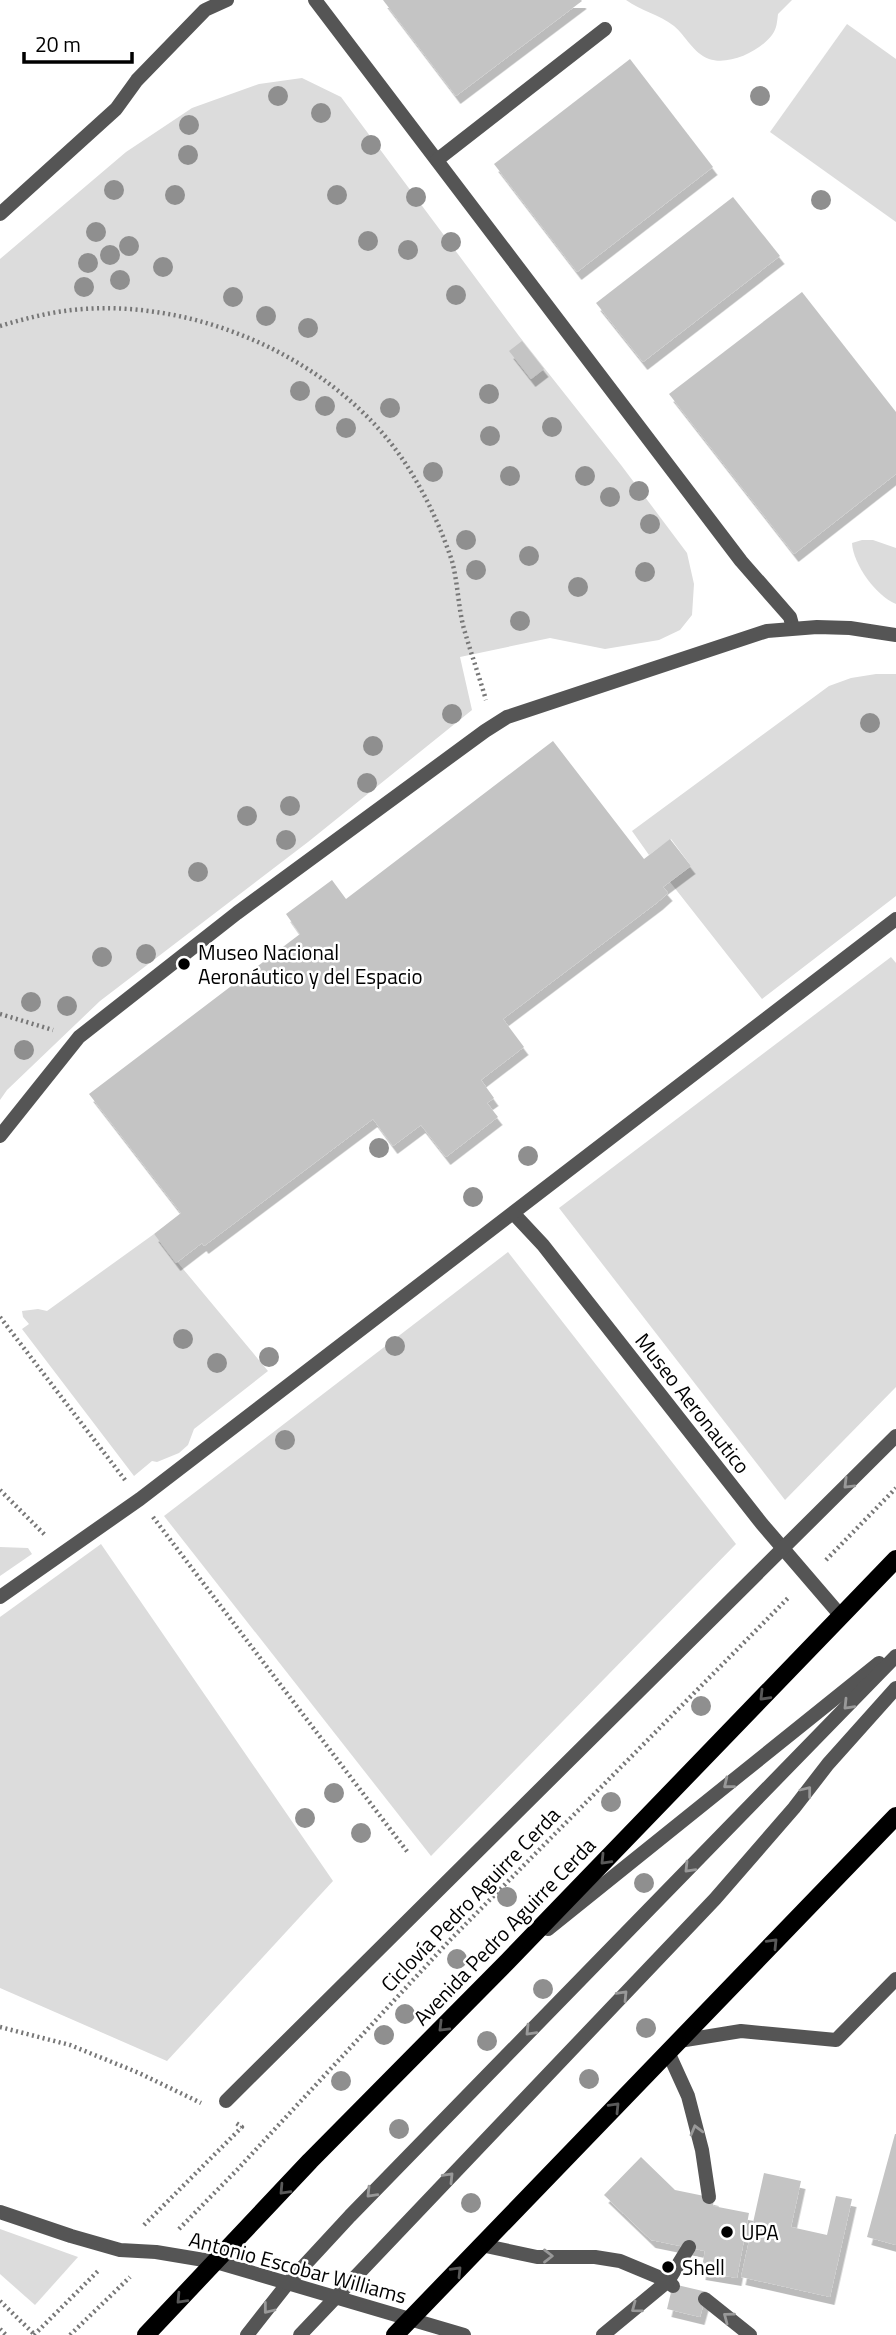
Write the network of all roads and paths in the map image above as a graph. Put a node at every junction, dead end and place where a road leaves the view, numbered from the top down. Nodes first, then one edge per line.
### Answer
1 (227, 0) edge
2 (315, 0) edge
3 (606, 29) dead end
4 (436, 160) junction
5 (0, 214) edge
6 (0, 326) edge
7 (793, 628) junction
8 (896, 635) edge
9 (494, 725) junction
10 (896, 919) edge
11 (0, 1014) edge
12 (79, 1037) junction
13 (0, 1136) edge
14 (514, 1214) junction
15 (0, 1317) edge
16 (896, 1436) edge
17 (896, 1488) edge
18 (0, 1492) edge
19 (140, 1499) junction
20 (783, 1548) junction
21 (63, 1553) junction
22 (896, 1559) edge
23 (809, 1578) junction
24 (0, 1597) edge
25 (841, 1616) junction
26 (896, 1649) edge
27 (896, 1656) edge
28 (896, 1688) edge
29 (896, 1816) edge
30 (409, 1854) dead end
31 (508, 1961) junction
32 (896, 1979) edge
33 (0, 2027) edge
34 (674, 2047) junction
35 (226, 2101) dead end
36 (205, 2105) dead end
37 (233, 2121) dead end
38 (242, 2127) dead end
39 (709, 2197) dead end
40 (0, 2211) edge
41 (481, 2245) junction
42 (689, 2247) dead end
43 (156, 2252) junction
44 (215, 2262) junction
45 (288, 2283) junction
46 (670, 2283) junction
47 (336, 2298) junction
48 (705, 2299) dead end
49 (0, 2301) edge
50 (410, 2320) junction
51 (0, 2329) edge
52 (6, 2335) edge
53 (35, 2335) edge
54 (70, 2335) edge
55 (146, 2335) edge
56 (247, 2335) edge
57 (300, 2335) edge
58 (395, 2335) edge
59 (464, 2335) edge
60 (603, 2335) edge
61 (750, 2335) edge

1 - 5 street
2 - 4 street
3 - 4 street
4 - 7 street
6 - 9 path
7 - 8 street
7 - 9 street
9 - 12 street
10 - 14 street
11 - 12 path
12 - 13 street
14 - 19 street
14 - 20 street, Museo Aeronautico
15 - 19 path
16 -> 20 street
17 - 23 path, Ciclovía Pedro Aguirre Cerda
18 - 21 path
19 - 21 street
19 - 30 path
20 - 23 street, Museo Aeronautico
20 - 35 street
21 - 24 street
22 - 25 main road, Avenida Pedro Aguirre Cerda
23 - 25 street, Museo Aeronautico
23 - 43 path, Ciclovía Pedro Aguirre Cerda
25 -> 31 main road, Avenida Pedro Aguirre Cerda
26 -> 31 street
27 -> 45 street
47 -> 28 street
34 -> 29 main road
31 -> 44 main road, Avenida Pedro Aguirre Cerda
32 - 34 street
33 - 36 path
39 -> 34 street
41 -> 34 main road
37 - 38 path
40 - 43 street, Antonio Escobar Williams
41 -> 46 street
50 -> 41 main road
42 - 46 street
43 - 44 street, Antonio Escobar Williams
43 - 54 path, Ciclovía Pedro Aguirre Cerda
44 - 45 street, Antonio Escobar Williams
44 -> 55 main road, Avenida Pedro Aguirre Cerda
45 - 47 street, Antonio Escobar Williams
45 -> 56 street
46 -> 60 street
47 - 50 street, Antonio Escobar Williams
47 - 57 street
61 -> 48 street
49 - 53 path
50 - 58 main road
50 - 59 street, Antonio Escobar Williams
51 - 52 path

